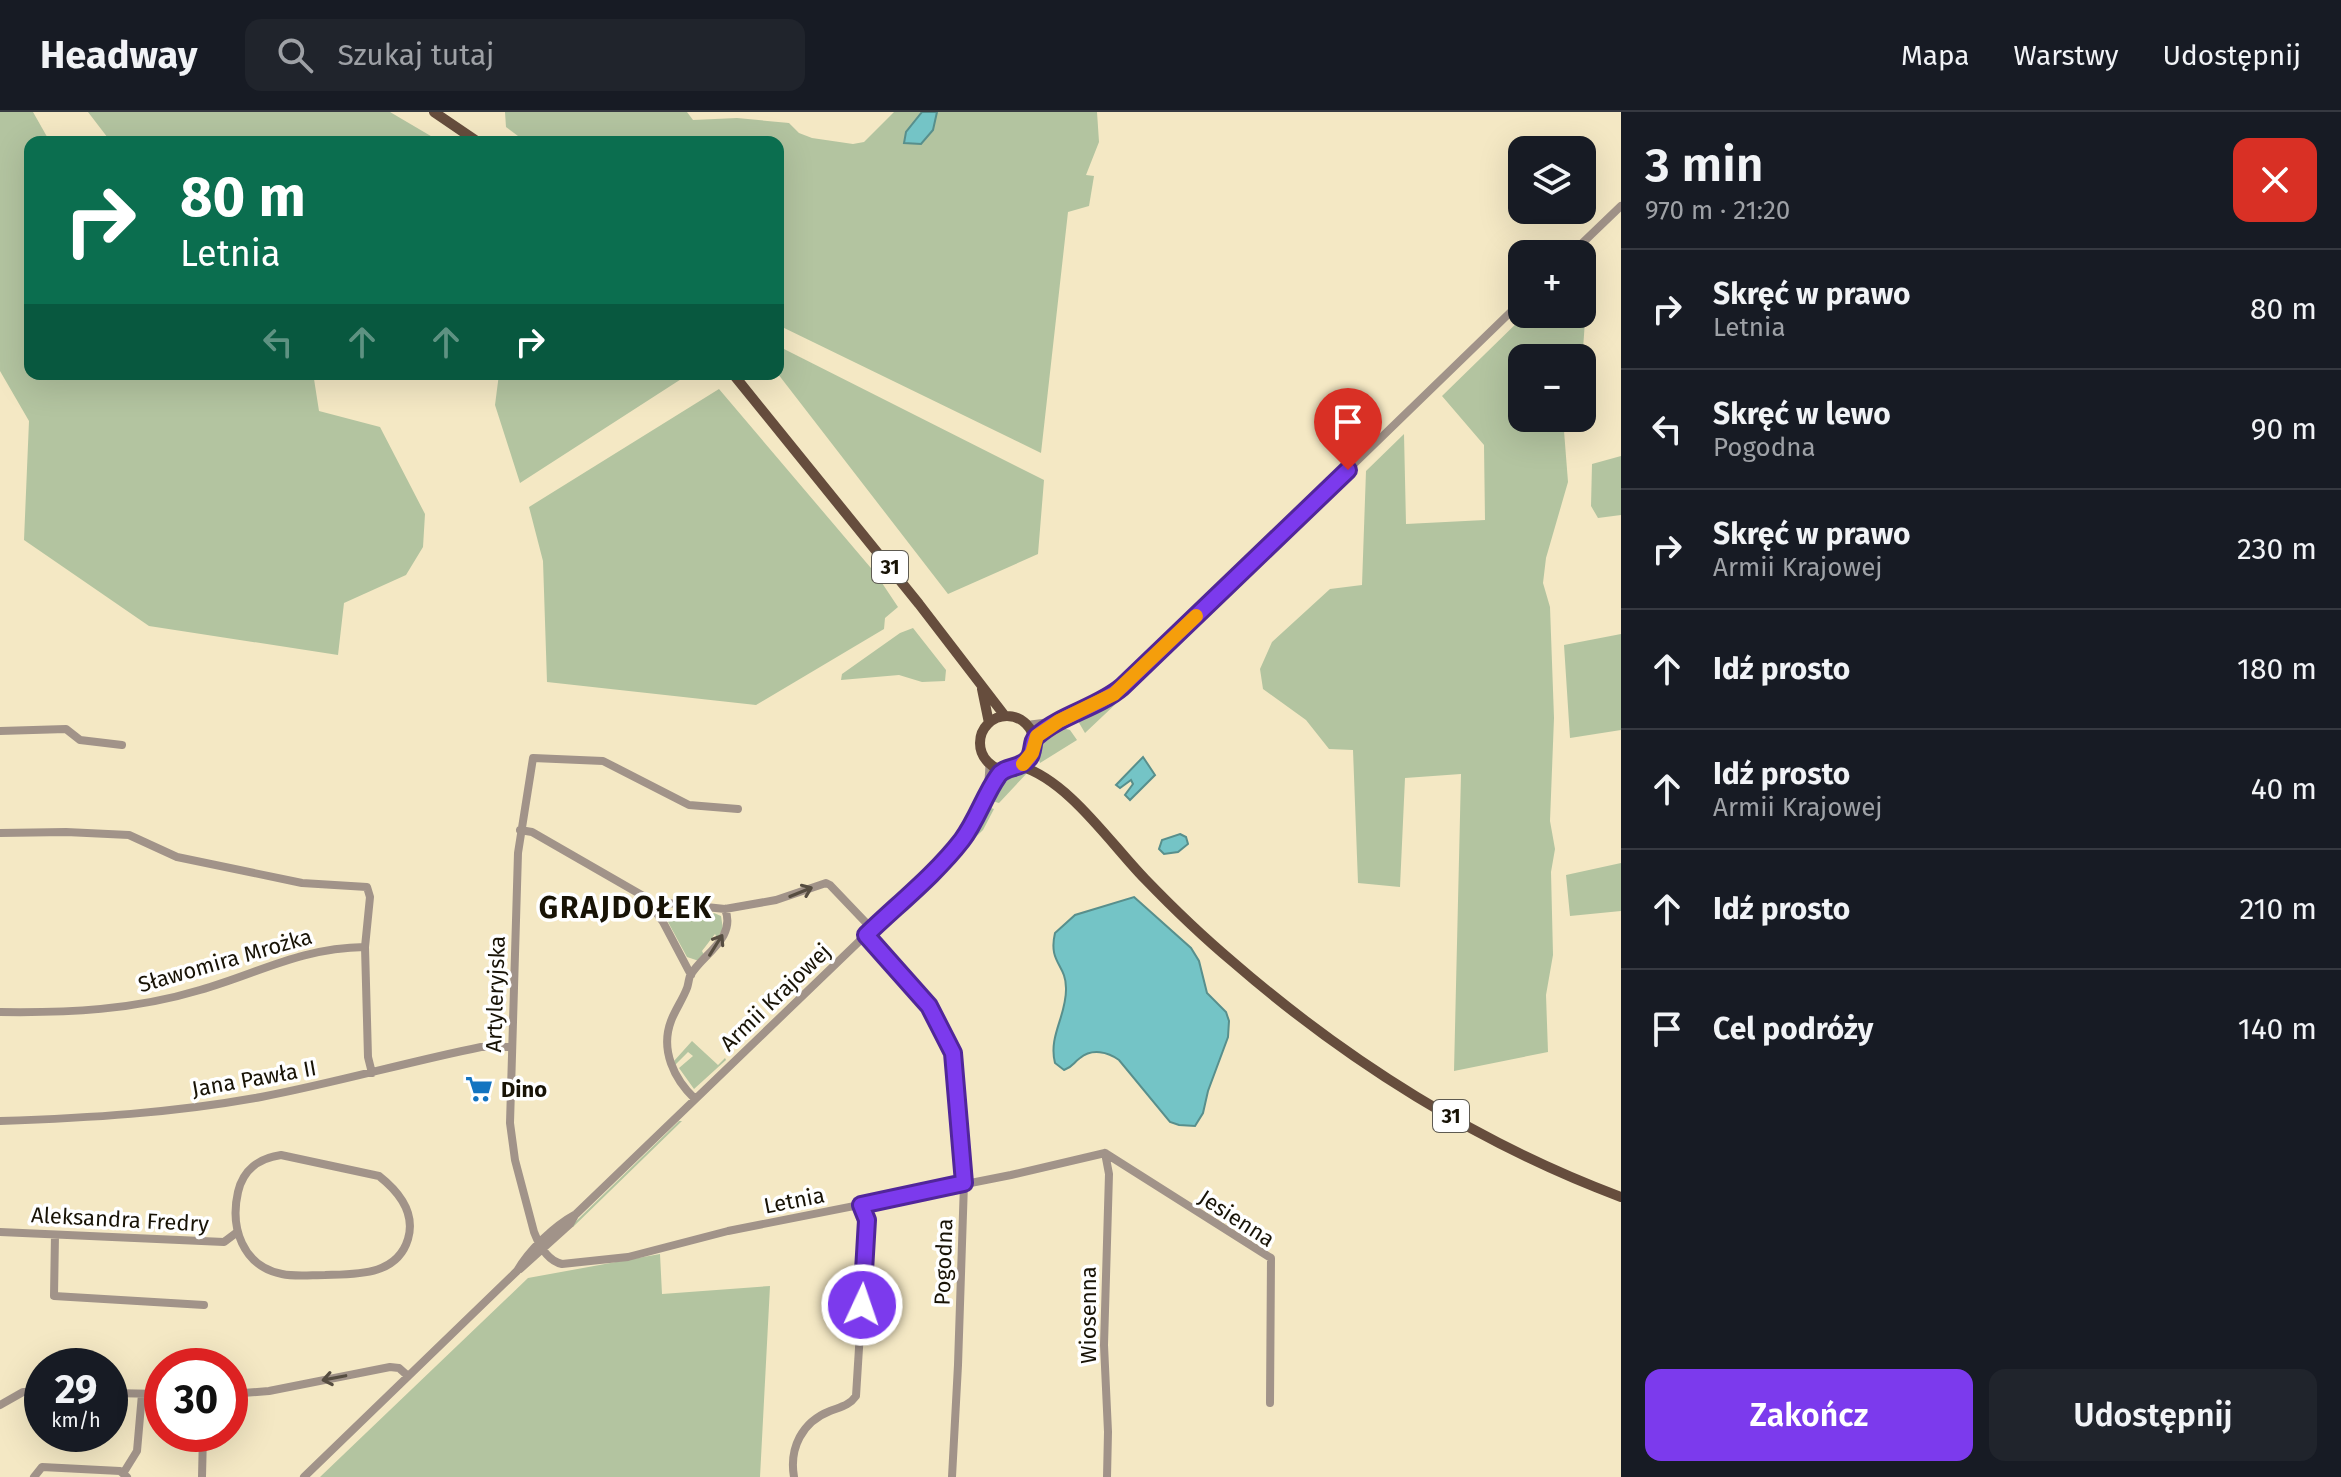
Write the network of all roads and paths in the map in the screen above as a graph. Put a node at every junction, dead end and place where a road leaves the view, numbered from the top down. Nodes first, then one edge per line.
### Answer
1 (434, 112) edge
2 (469, 136) edge
3 (1621, 206) edge
4 (1586, 240) edge
5 (1508, 315) edge
6 (738, 380) edge
7 (982, 687) junction
8 (1005, 716) junction
9 (1059, 721) junction
10 (989, 723) junction
11 (1027, 725) junction
12 (0, 731) edge
13 (1034, 741) junction
14 (122, 745) dead end
15 (1032, 753) junction
16 (989, 762) junction
17 (1020, 766) junction
18 (1004, 769) junction
19 (1048, 779) junction
20 (985, 795) junction
21 (738, 809) dead end
22 (520, 830) junction
23 (0, 833) edge
24 (653, 906) junction
25 (725, 909) junction
26 (869, 932) junction
27 (365, 947) junction
28 (691, 975) junction
29 (0, 1012) edge
30 (511, 1047) junction
31 (372, 1073) junction
32 (695, 1099) junction
33 (0, 1121) edge
34 (1105, 1153) junction
35 (964, 1183) junction
36 (1621, 1197) edge
37 (861, 1205) junction
38 (0, 1232) edge
39 (236, 1233) junction
40 (55, 1235) junction
41 (541, 1247) junction
42 (204, 1305) dead end
43 (408, 1376) junction
44 (24, 1392) edge
45 (248, 1393) edge
46 (128, 1394) edge
47 (142, 1394) joint
48 (1270, 1403) dead end
49 (0, 1405) edge
50 (203, 1452) edge
51 (126, 1475) edge
52 (34, 1477) edge
53 (202, 1477) edge
54 (304, 1477) edge
55 (794, 1477) edge
56 (952, 1477) edge
57 (1107, 1477) edge

1 - 2 main road
3 - 4 street
5 - 9 street
6 - 7 main road, 31
7 - 8 main road, 31
7 - 10 main road, 31
8 - 10 main road
8 - 11 main road, 31
9 - 11 street
9 - 13 street
10 - 16 main road, 31
11 - 13 main road
12 - 14 street
13 - 15 main road
15 - 17 main road
15 - 19 main road, 31
16 - 18 main road
16 - 20 street, Armii Krajowej
17 - 18 main road
17 - 19 main road, 31
18 - 20 street, Armii Krajowej
19 - 36 main road, 31
20 - 26 street, Armii Krajowej
21 - 22 street, Artyleryjska
22 - 24 street
22 - 30 street, Artyleryjska
23 - 27 street
24 - 25 street
24 - 28 street
25 -> 26 street
28 -> 25 street
26 - 32 street, Armii Krajowej
26 - 35 street, Pogodna
27 - 29 street, Sławomira Mrożka
27 - 31 street
28 - 32 street
30 - 31 street, Jana Pawła II
30 - 41 street, Artyleryjska
31 - 33 street, Jana Pawła II
32 - 41 street, Armii Krajowej
34 - 35 street, Letnia
34 - 48 street, Jesienna
34 - 57 street, Wiosenna
35 - 37 street, Letnia
35 - 56 street, Pogodna
37 - 41 street, Letnia
37 - 55 street
38 - 40 street, Aleksandra Fredry
39 - 39 street, Aleksandra Fredry
39 - 40 street, Aleksandra Fredry
40 - 42 street
41 - 43 street, Armii Krajowej
43 -> 45 street
43 - 54 street, Armii Krajowej
44 - 49 street
46 - 47 street
47 - 51 street
50 - 53 street
51 - 52 street

